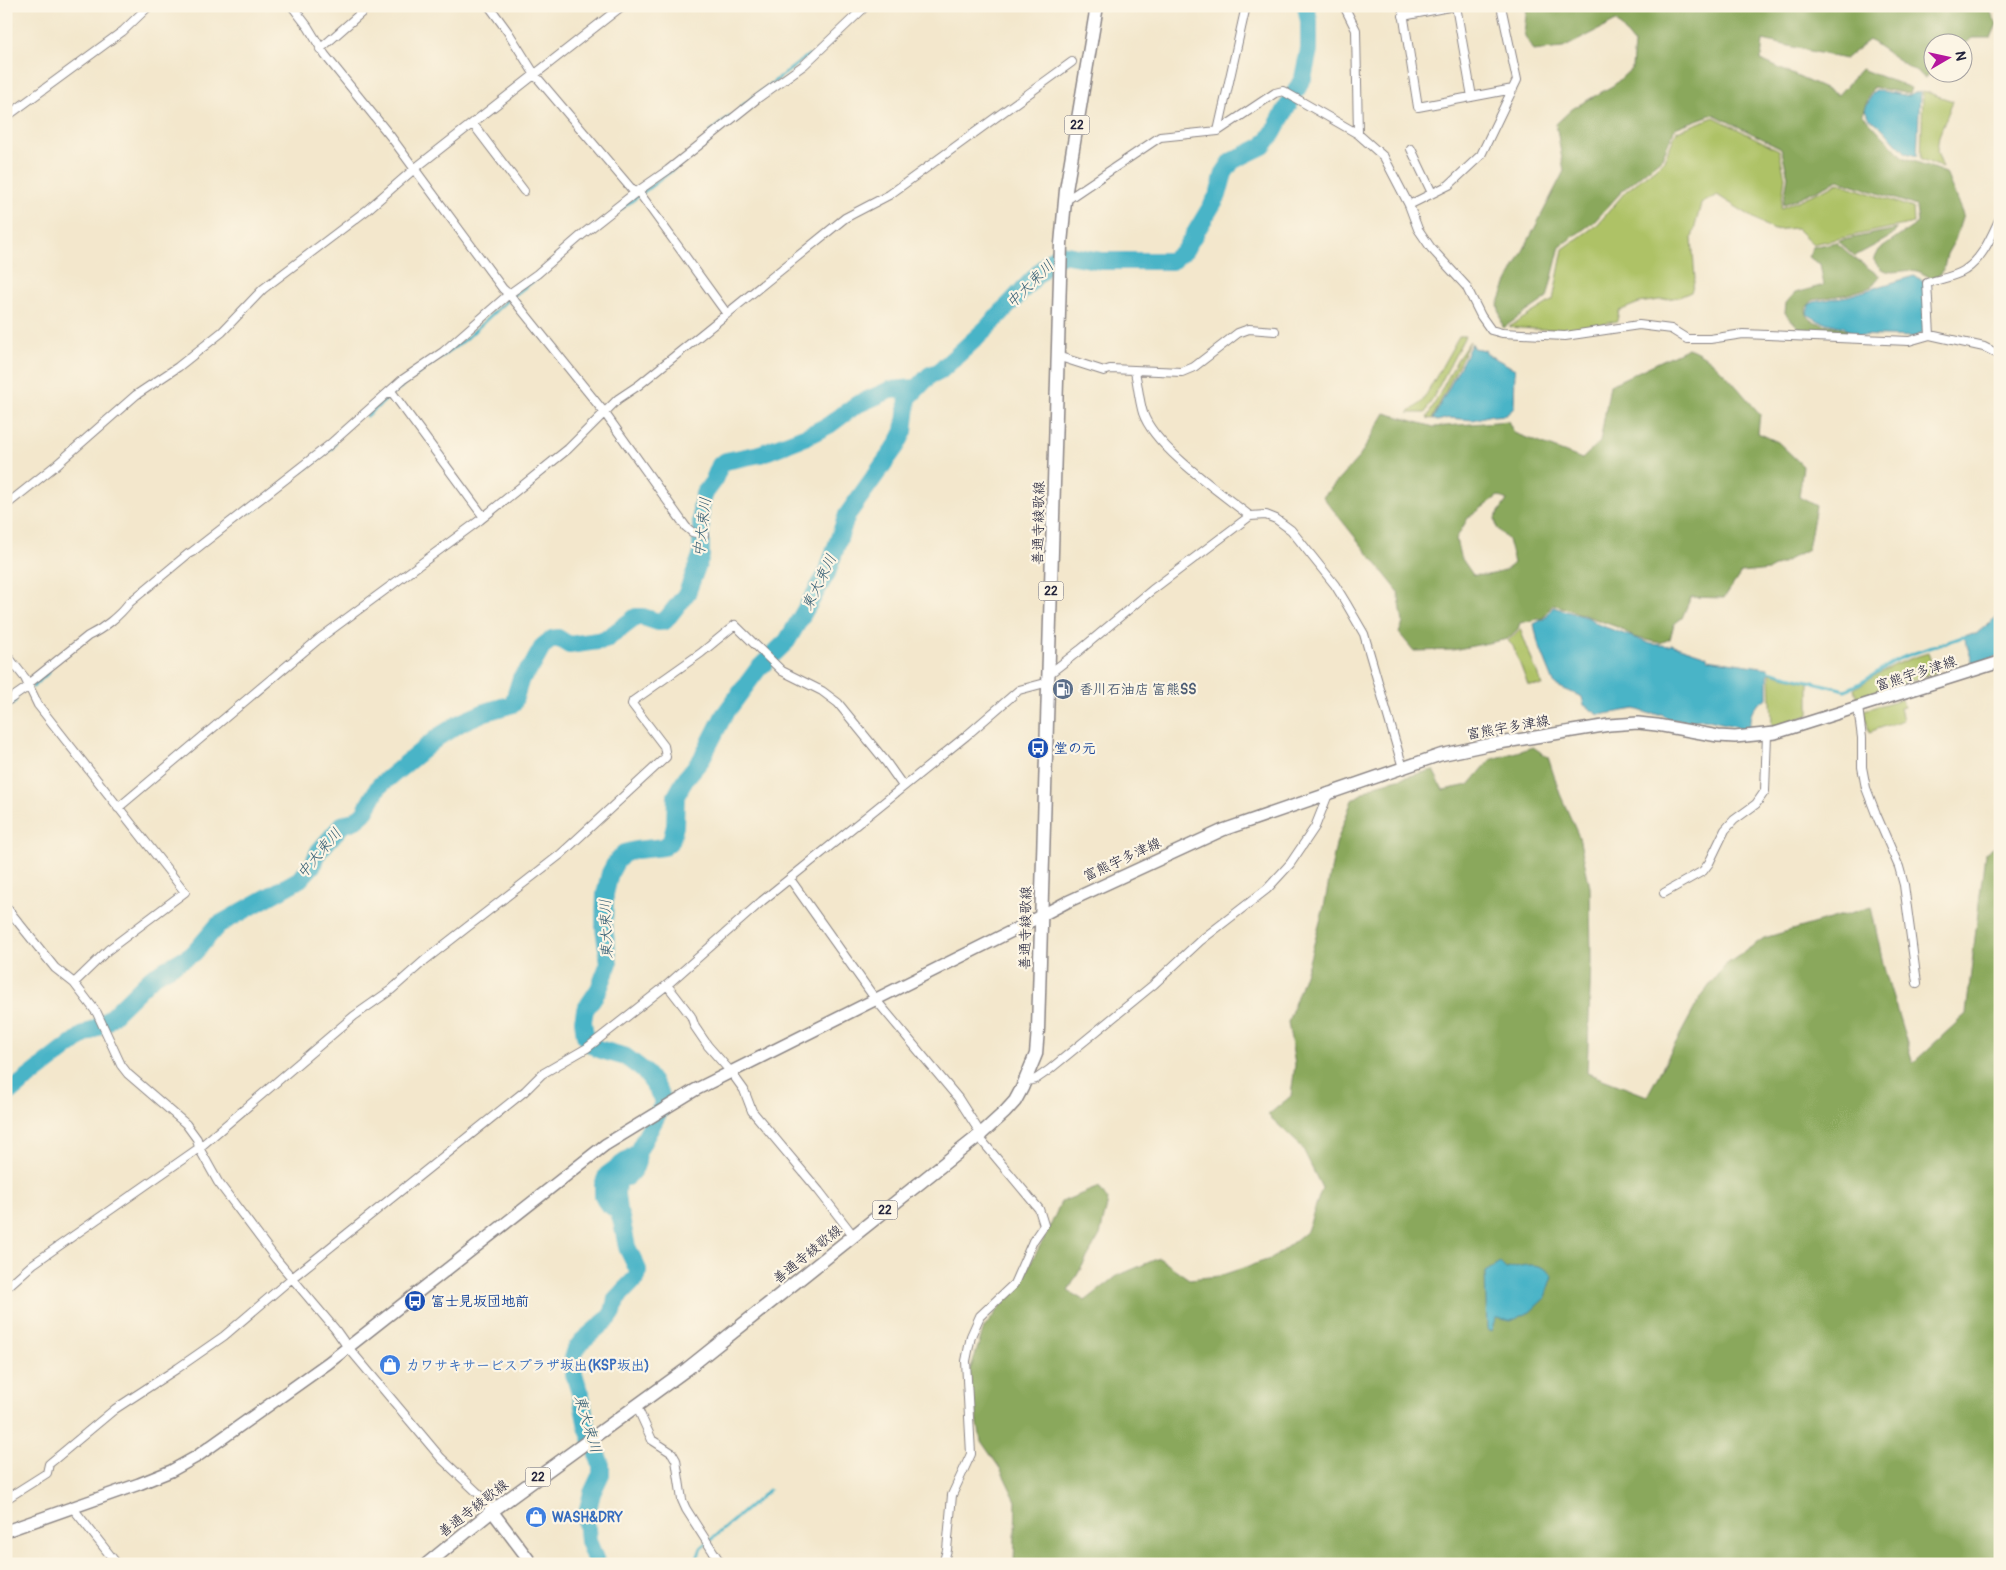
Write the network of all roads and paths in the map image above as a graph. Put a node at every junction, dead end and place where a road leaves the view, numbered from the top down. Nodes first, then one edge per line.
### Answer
1 (149, 6) edge
2 (292, 6) edge
3 (369, 6) edge
4 (489, 6) edge
5 (622, 6) edge
6 (866, 6) edge
7 (1097, 6) edge
8 (1246, 6) edge
9 (1344, 6) edge
10 (1402, 6) edge
11 (1455, 6) edge
12 (1501, 6) edge
13 (1428, 9) edge
14 (1403, 16) junction
15 (320, 49) junction
16 (1072, 62) dead end
17 (534, 75) junction
18 (1513, 89) junction
19 (1472, 97) junction
20 (6, 117) edge
21 (473, 124) junction
22 (1218, 131) junction
23 (1358, 134) junction
24 (1411, 149) dead end
25 (504, 164) junction
26 (413, 170) junction
27 (496, 171) dead end
28 (524, 191) dead end
29 (638, 193) junction
30 (1432, 193) junction
31 (1065, 201) junction
32 (1409, 205) junction
33 (2000, 218) edge
34 (512, 296) junction
35 (727, 314) junction
36 (1275, 331) dead end
37 (1930, 335) junction
38 (2000, 355) edge
39 (1057, 356) junction
40 (1135, 372) junction
41 (392, 393) junction
42 (604, 412) junction
43 (6, 505) edge
44 (483, 516) junction
45 (1250, 516) junction
46 (701, 535) dead end
47 (6, 654) edge
48 (2000, 662) edge
49 (1049, 678) junction
50 (28, 685) junction
51 (6, 702) edge
52 (1858, 707) junction
53 (1767, 734) junction
54 (1403, 768) junction
55 (903, 786) junction
56 (1329, 792) junction
57 (118, 808) junction
58 (790, 878) junction
59 (1664, 893) dead end
60 (6, 907) edge
61 (1040, 915) junction
62 (1918, 982) dead end
63 (74, 983) junction
64 (667, 985) junction
65 (876, 1000) junction
66 (731, 1072) junction
67 (1024, 1082) junction
68 (980, 1135) junction
69 (199, 1148) junction
70 (853, 1236) junction
71 (292, 1278) junction
72 (6, 1288) edge
73 (347, 1346) junction
74 (637, 1407) junction
75 (6, 1500) edge
76 (72, 1507) junction
77 (492, 1510) junction
78 (6, 1531) edge
79 (116, 1564) edge
80 (427, 1564) edge
81 (532, 1564) edge
82 (721, 1564) edge
83 (943, 1564) edge

1 - 20 street
2 - 15 street
3 - 15 street
4 - 17 street
5 - 17 street
6 - 29 street
7 - 31 main road, 善通寺綾歌線 / 22
8 - 22 street
9 - 23 street
10 - 14 street
11 - 13 street
11 - 19 street
12 - 18 street
13 - 14 street
14 - 19 street
15 - 26 street
16 - 35 street
17 - 21 street
17 - 29 street
18 - 19 street
18 - 30 street
21 - 25 street
21 - 26 street
22 - 23 street
22 - 31 street
23 - 32 street
24 - 30 street
25 - 27 street
25 - 28 street
26 - 34 street
26 - 43 street
29 - 34 street
29 - 35 street
30 - 32 street
31 - 39 main road, 善通寺綾歌線 / 22
32 - 37 street
33 - 37 street
34 - 41 street
34 - 42 street
35 - 42 street
36 - 40 street
37 - 38 street
39 - 40 street
39 - 49 main road, 善通寺綾歌線 / 22
40 - 45 street
41 - 44 street
41 - 50 street
42 - 44 street
42 - 46 street
44 - 57 street
45 - 49 street
45 - 54 street
47 - 50 street
48 - 52 street, 富熊宇多津線
49 - 55 street
49 - 61 main road, 善通寺綾歌線 / 22
50 - 51 street
50 - 57 street
52 - 53 street, 富熊宇多津線
52 - 62 street
53 - 54 street, 富熊宇多津線
53 - 59 street
54 - 56 street, 富熊宇多津線
55 - 58 street
55 - 69 street
56 - 61 street, 富熊宇多津線
56 - 67 street
57 - 63 street
58 - 64 street
58 - 65 street
60 - 63 street
61 - 65 street, 富熊宇多津線
61 - 67 main road, 善通寺綾歌線 / 22
63 - 69 street
64 - 66 street
64 - 71 street
65 - 66 street, 富熊宇多津線
65 - 68 street
66 - 70 street
66 - 73 street, 富熊宇多津線
67 - 68 main road, 善通寺綾歌線 / 22
68 - 70 main road, 善通寺綾歌線 / 22
68 - 83 street
69 - 71 street
69 - 72 street
70 - 74 main road, 善通寺綾歌線 / 22
71 - 73 street
71 - 75 street
73 - 76 street, 富熊宇多津線
73 - 77 street
74 - 77 main road, 善通寺綾歌線 / 22
74 - 82 street
76 - 78 street, 富熊宇多津線
76 - 79 street
77 - 80 main road, 善通寺綾歌線 / 22
77 - 81 street

